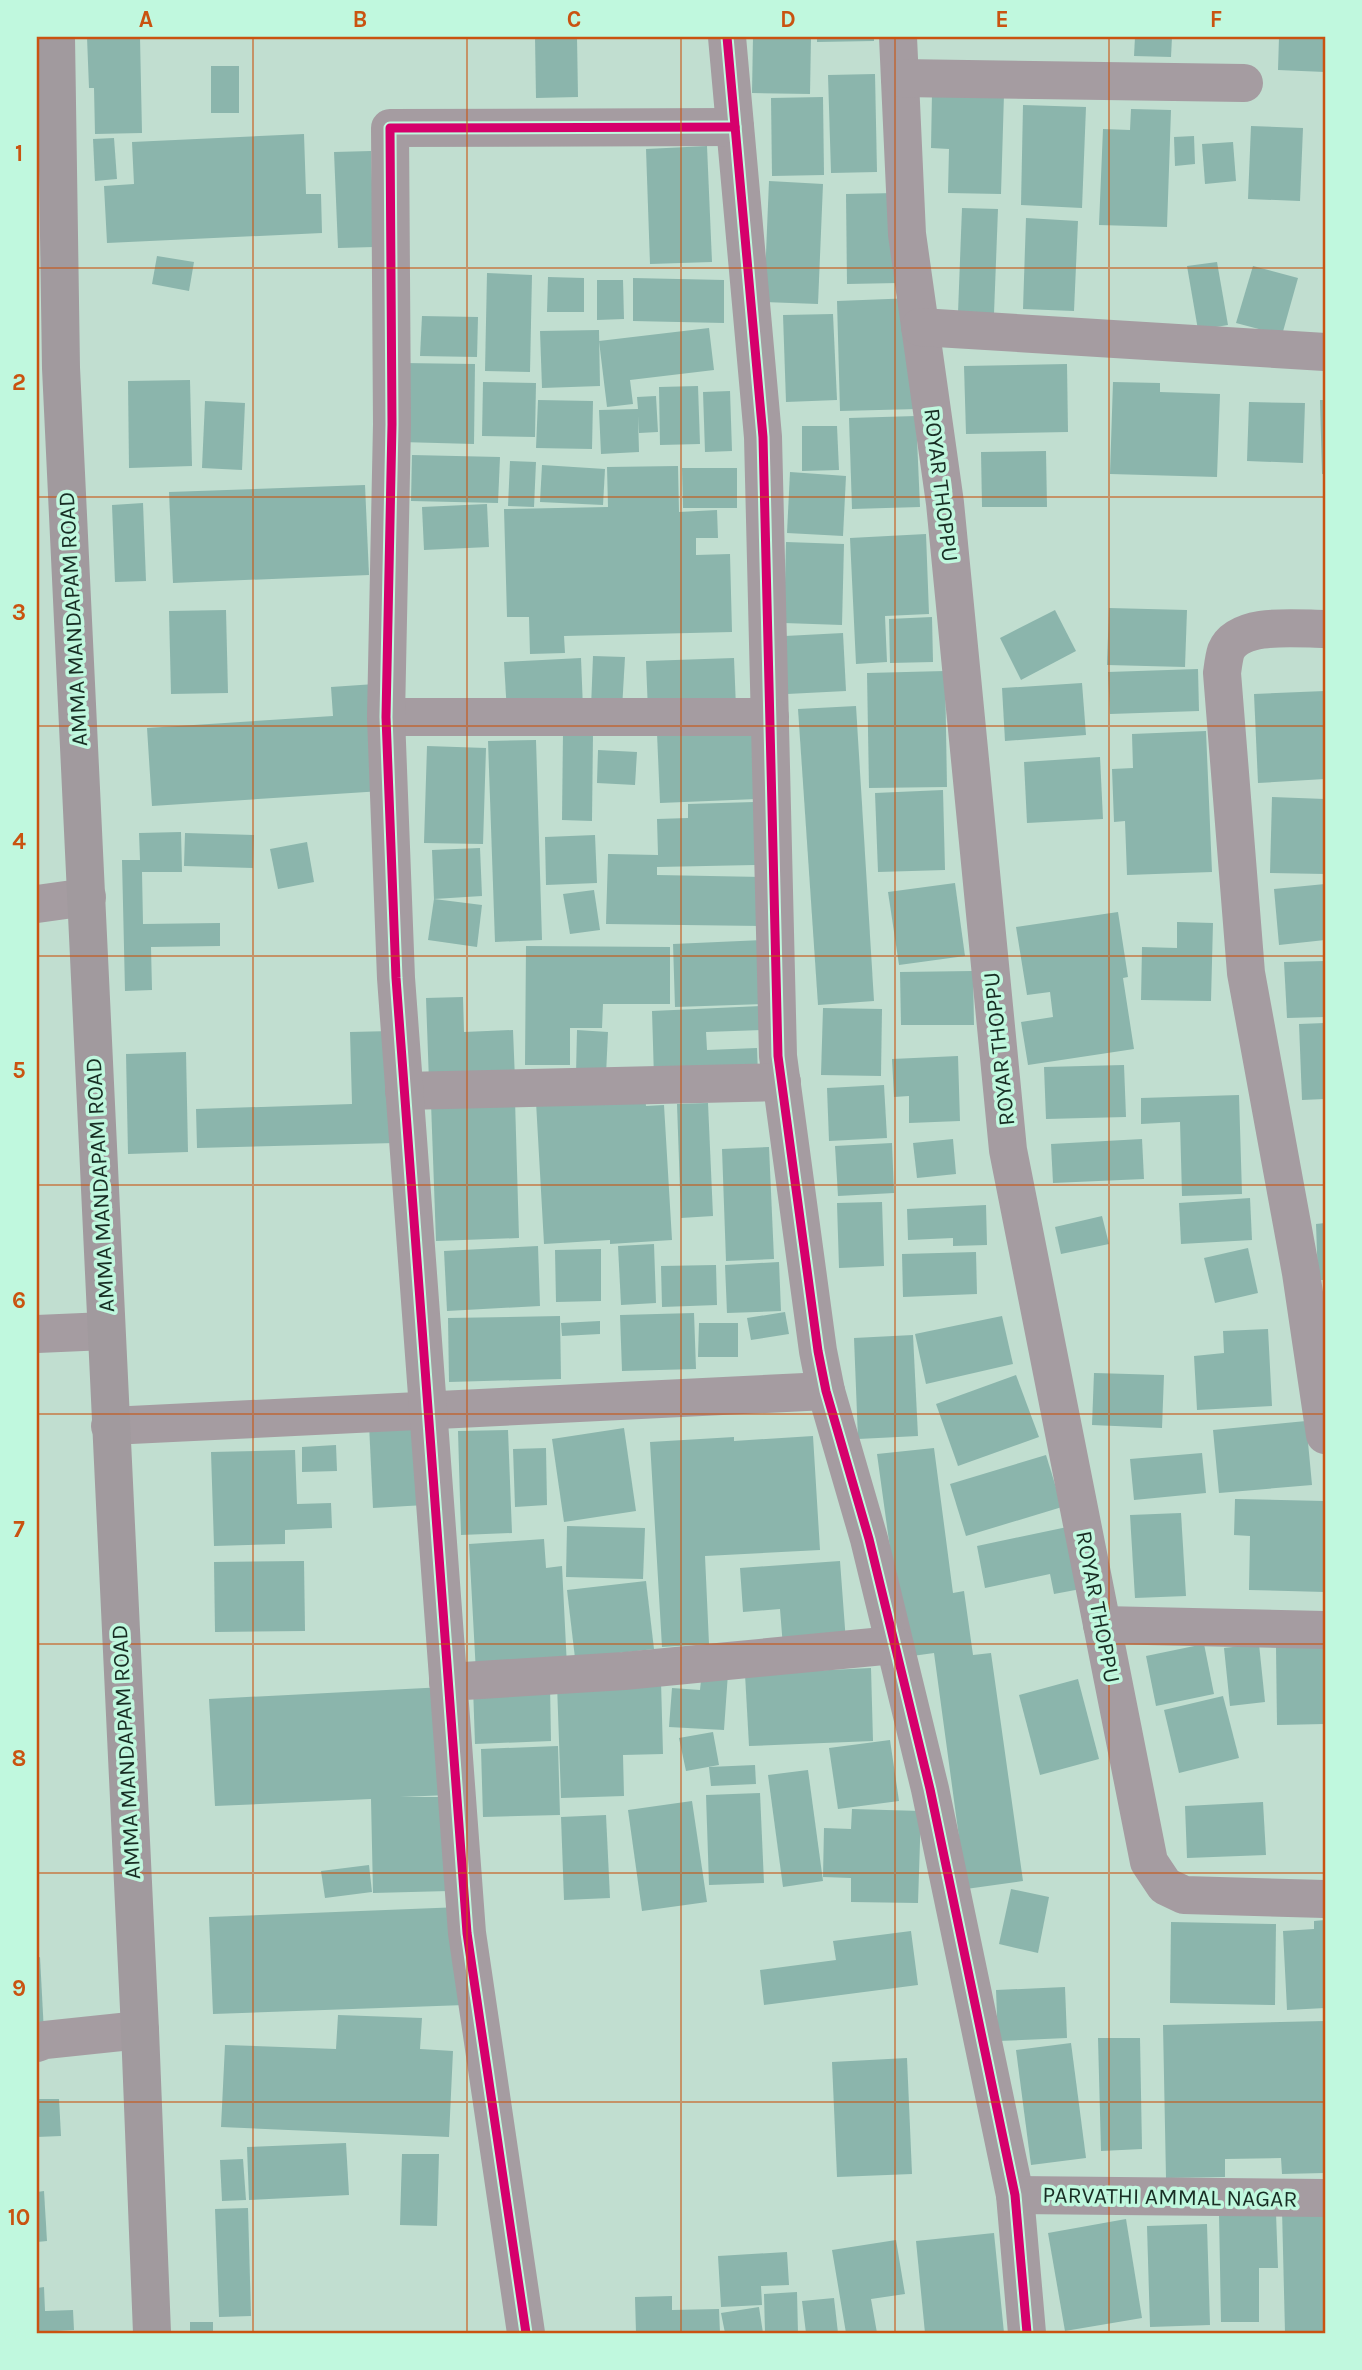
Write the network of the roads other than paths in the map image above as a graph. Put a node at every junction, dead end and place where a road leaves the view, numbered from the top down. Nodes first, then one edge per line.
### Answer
1 (56, 37) edge
2 (727, 37) edge
3 (898, 37) edge
4 (900, 78) junction
5 (1244, 83) dead end
6 (735, 127) junction
7 (920, 327) junction
8 (1325, 352) edge
9 (49, 368) edge
10 (1325, 629) edge
11 (386, 717) junction
12 (770, 717) junction
13 (87, 897) junction
14 (37, 904) edge
15 (782, 1082) junction
16 (404, 1091) junction
17 (106, 1331) junction
18 (37, 1334) edge
19 (1319, 1350) edge
20 (826, 1391) junction
21 (428, 1411) junction
22 (110, 1426) junction
23 (1325, 1435) edge
24 (1102, 1625) junction
25 (1325, 1630) edge
26 (894, 1645) junction
27 (448, 1682) junction
28 (1325, 1899) edge
29 (140, 2030) junction
30 (37, 2043) edge
31 (1014, 2195) junction
32 (1325, 2199) edge
33 (152, 2333) edge
34 (526, 2333) edge
35 (1027, 2333) edge

1 - 9 main road, AMMA MANDAPAM ROAD
2 - 6 street
3 - 4 street, ROYAR THOPPU
4 - 5 street
4 - 7 street, ROYAR THOPPU
6 - 11 street
6 - 12 street
7 - 8 street
7 - 24 street, ROYAR THOPPU
9 - 13 main road, AMMA MANDAPAM ROAD
10 - 19 street
11 - 12 street
11 - 16 street
12 - 15 street
13 - 14 street
13 - 17 main road, AMMA MANDAPAM ROAD
15 - 16 street
15 - 20 street
16 - 21 street
17 - 18 street
17 - 22 main road, AMMA MANDAPAM ROAD
19 - 23 street
20 - 21 street
20 - 26 street
21 - 22 street
21 - 27 street
22 - 29 main road, AMMA MANDAPAM ROAD
24 - 25 street
24 - 28 street, ROYAR THOPPU
26 - 27 street
26 - 31 street
27 - 34 street
29 - 30 street
29 - 33 main road, AMMA MANDAPAM ROAD
31 - 32 street, PARVATHI AMMAL NAGAR
31 - 35 street

